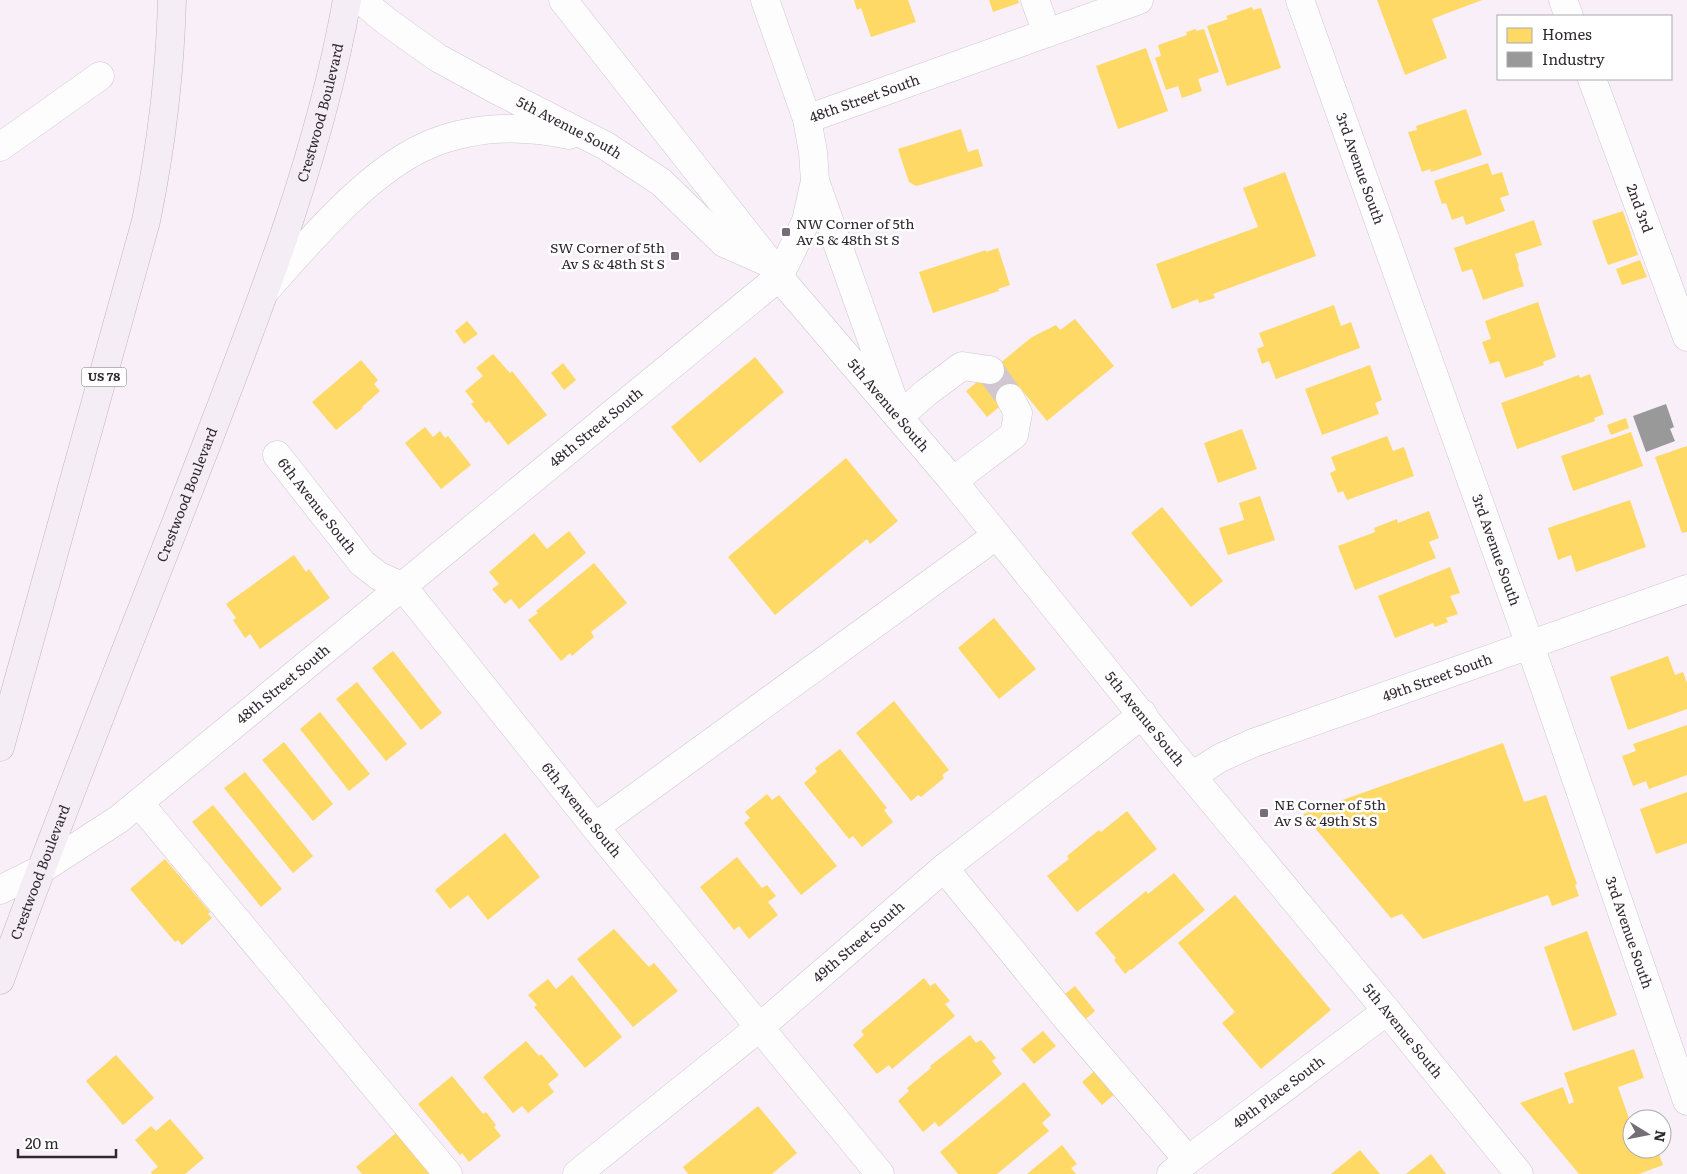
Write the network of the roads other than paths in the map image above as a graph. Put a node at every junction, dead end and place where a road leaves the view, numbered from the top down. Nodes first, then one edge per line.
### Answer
1 (172, 0) edge
2 (347, 0) edge
3 (362, 0) edge
4 (563, 0) edge
5 (765, 0) edge
6 (1035, 0) edge
7 (1139, 0) edge
8 (1300, 0) edge
9 (1563, 0) edge
10 (1569, 15) edge
11 (1047, 33) junction
12 (100, 76) dead end
13 (1592, 80) edge
14 (807, 119) junction
15 (606, 146) junction
16 (0, 147) edge
17 (815, 182) junction
18 (775, 270) junction
19 (265, 291) junction
20 (1687, 337) edge
21 (990, 370) dead end
22 (1010, 398) tunnel mouth
23 (899, 416) junction
24 (277, 454) dead end
25 (953, 481) junction
26 (997, 535) junction
27 (403, 587) junction
28 (1687, 590) edge
29 (1530, 645) junction
30 (1143, 714) junction
31 (0, 747) edge
32 (1192, 776) junction
33 (139, 803) junction
34 (595, 827) junction
35 (944, 868) junction
36 (42, 869) junction
37 (0, 890) edge
38 (0, 980) edge
39 (1387, 1011) junction
40 (760, 1027) junction
41 (1687, 1101) edge
42 (1179, 1167) edge
43 (448, 1174) edge
44 (577, 1174) edge
45 (880, 1174) edge
46 (1520, 1174) edge

1 - 31 main road, US 78
2 - 19 main road, Crestwood Boulevard
3 - 15 street, 5th Avenue South
4 - 18 street, 5th Avenue South
5 - 14 street
6 - 11 street
7 - 11 street, 48th Street South
8 - 29 street, 3rd Avenue South
9 - 10 street
11 - 14 street, 48th Street South
12 - 16 street
13 - 20 street, 2nd 3rd
14 - 17 street, 48th Street South
15 - 18 street, 5th Avenue South
15 - 19 street
17 - 18 street, 48th Street South
17 - 23 street
18 - 23 street, 5th Avenue South
18 - 27 street, 48th Street South
19 - 36 main road, Crestwood Boulevard
21 - 23 street
22 - 25 street
23 - 25 street, 5th Avenue South
24 - 27 street, 6th Avenue South
25 - 26 street, 5th Avenue South
26 - 30 street, 5th Avenue South
26 - 34 street
27 - 33 street, 48th Street South
27 - 34 street, 6th Avenue South
28 - 29 street, 49th Street South
29 - 32 street, 49th Street South
29 - 41 street, 3rd Avenue South
30 - 32 street, 5th Avenue South
30 - 35 street, 49th Street South
32 - 39 street, 5th Avenue South
33 - 36 street, 48th Street South
33 - 43 street
34 - 40 street, 6th Avenue South
35 - 40 street, 49th Street South
35 - 42 street
36 - 37 street, 48th Street South
36 - 38 main road, Crestwood Boulevard
39 - 42 street, 49th Place South
39 - 46 street, 5th Avenue South
40 - 44 street, 49th Street South
40 - 45 street, 6th Avenue South

